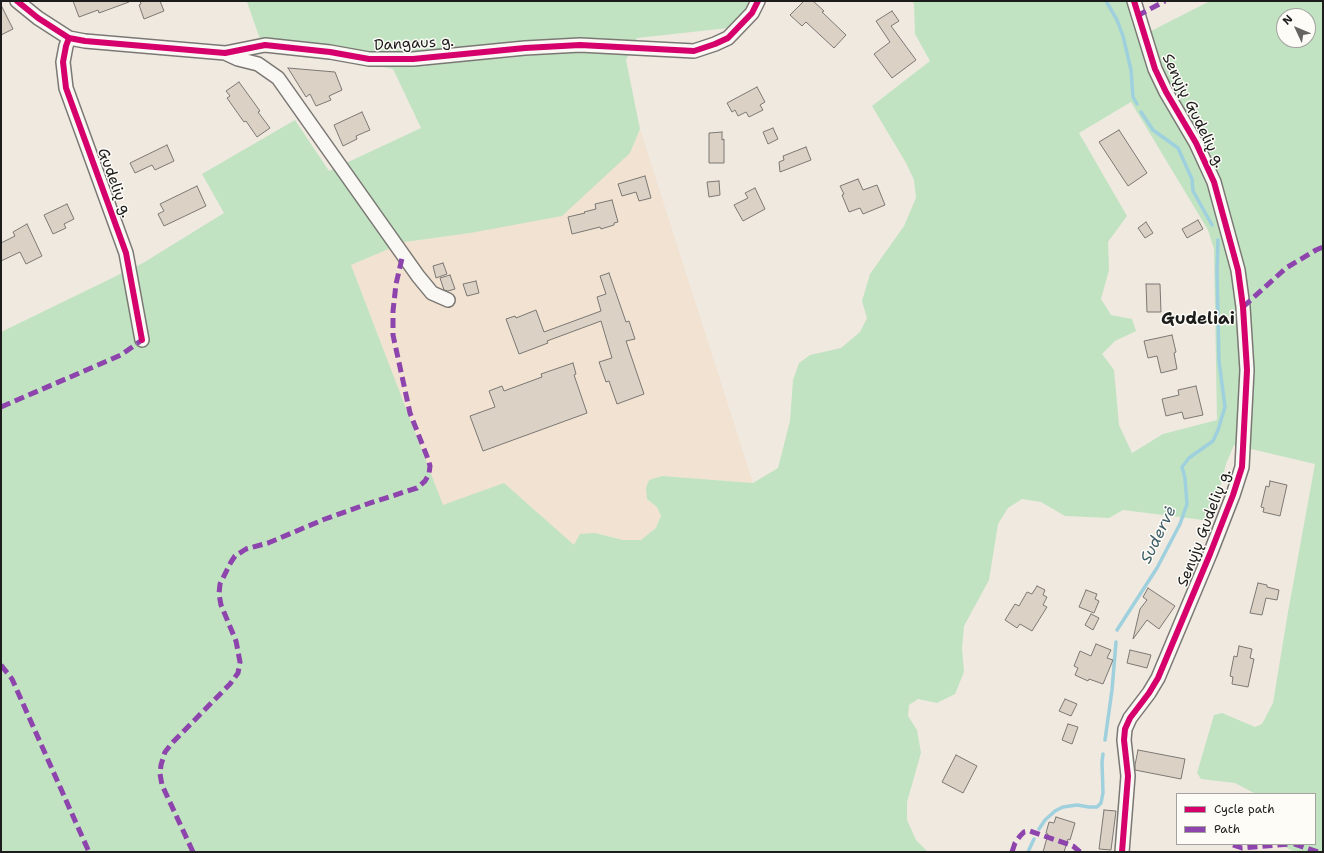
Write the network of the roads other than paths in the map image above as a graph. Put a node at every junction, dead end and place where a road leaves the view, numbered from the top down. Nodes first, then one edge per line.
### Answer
1 (17, 1) edge
2 (758, 1) edge
3 (1134, 1) edge
4 (69, 38) junction
5 (225, 53) junction
6 (448, 300) dead end
7 (142, 340) dead end
8 (1122, 852) edge

1 - 4 street, Dangaus g.
2 - 5 street, Dangaus g.
3 - 8 street, Senųjų Gudelių g.
4 - 5 street, Dangaus g.
4 - 7 street, Gudelių g.
5 - 6 street

